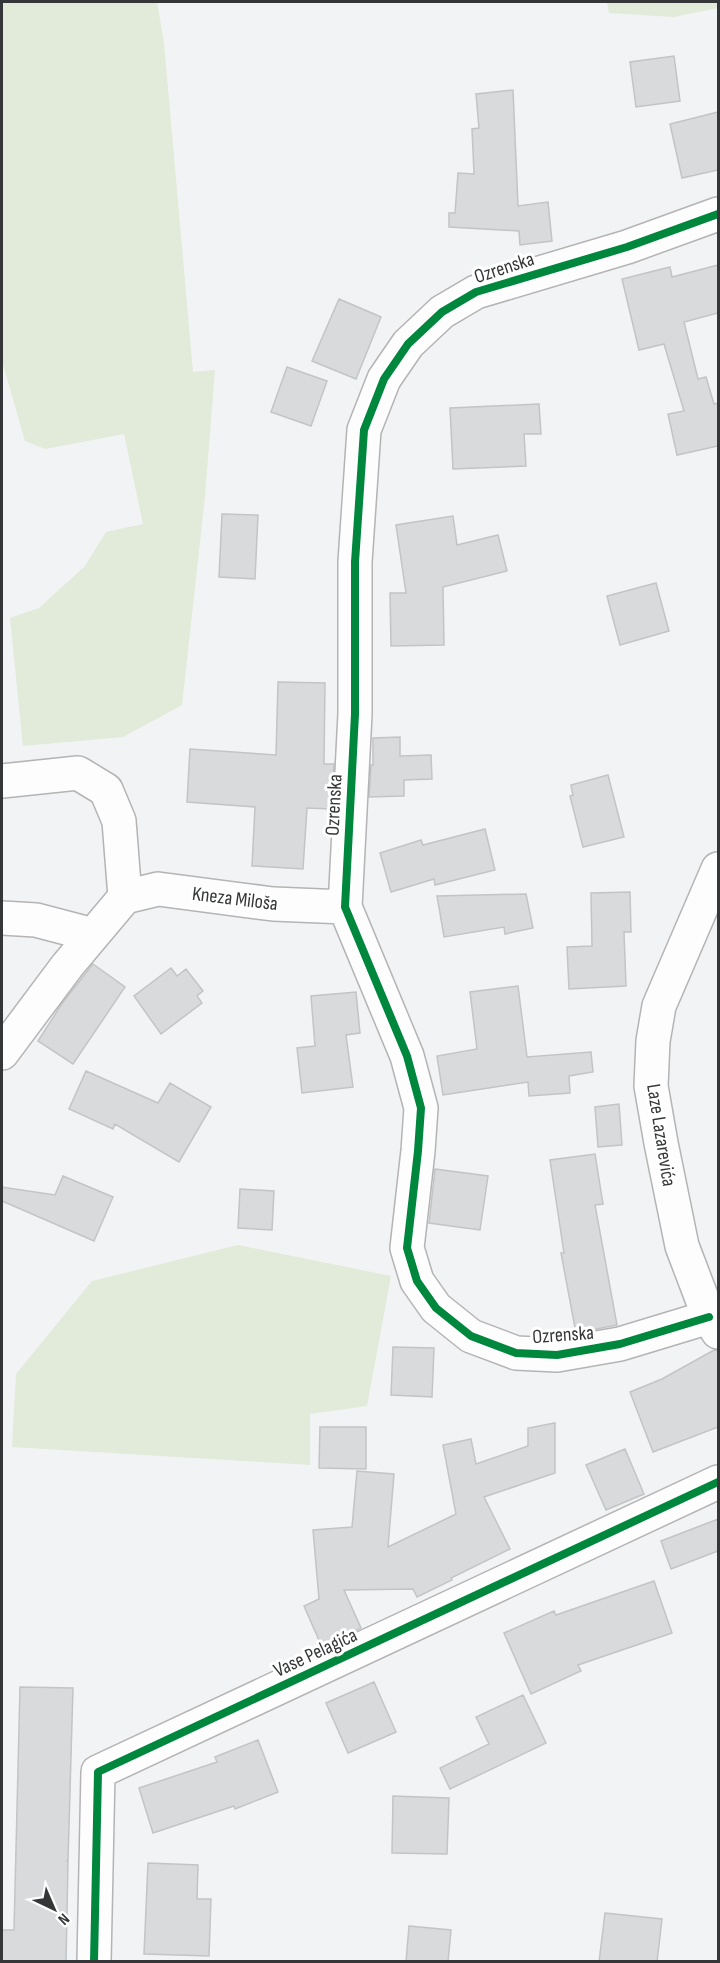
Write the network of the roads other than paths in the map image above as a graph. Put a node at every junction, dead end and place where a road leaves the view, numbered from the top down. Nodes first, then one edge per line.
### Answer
1 (718, 214) edge
2 (2, 781) edge
3 (718, 869) edge
4 (125, 897) junction
5 (345, 907) junction
6 (2, 918) edge
7 (93, 935) junction
8 (2, 1053) edge
9 (714, 1325) edge
10 (718, 1482) edge
11 (94, 1962) edge

1 - 5 street, Ozrenska
2 - 4 street
3 - 9 street, Laze Lazarevića
4 - 5 street, Kneza Miloša
4 - 7 street
5 - 9 street, Ozrenska
6 - 7 street
7 - 8 street
10 - 11 street, Vase Pelagića

